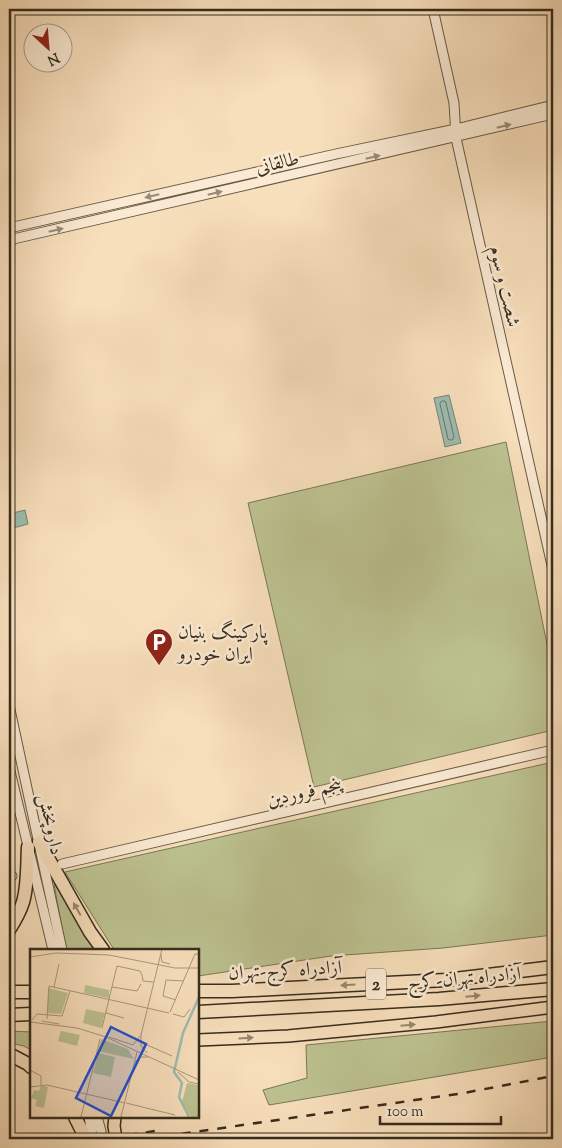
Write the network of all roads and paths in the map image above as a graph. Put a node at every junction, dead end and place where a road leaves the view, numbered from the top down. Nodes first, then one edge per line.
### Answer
1 (433, 9) edge
2 (553, 105) edge
3 (553, 114) edge
4 (456, 133) junction
5 (9, 228) edge
6 (9, 240) edge
7 (553, 570) edge
8 (9, 705) edge
9 (553, 750) edge
10 (9, 767) edge
11 (12, 790) edge
12 (34, 844) junction
13 (62, 864) dead end
14 (9, 930) edge
15 (53, 949) edge
16 (62, 949) edge
17 (102, 949) edge
18 (553, 967) edge
19 (199, 986) edge
20 (553, 989) edge
21 (199, 991) edge
22 (232, 991) junction
23 (9, 992) edge
24 (30, 992) edge
25 (553, 1007) edge
26 (199, 1012) edge
27 (30, 1014) edge
28 (9, 1015) edge
29 (199, 1040) edge
30 (9, 1054) edge
31 (30, 1066) edge
32 (76, 1118) edge
33 (89, 1118) edge
34 (97, 1118) edge
35 (115, 1118) edge
36 (93, 1135) edge
37 (116, 1139) edge

1 - 4 street, شصت و سوم
2 - 4 street, طالقانی
4 -> 3 street, طالقانی
4 -> 5 street, طالقانی
6 -> 4 street, طالقانی
4 - 7 street, شصت و سوم
8 - 12 street, داروپخش
9 - 13 street, پنجم فروردین
10 - 11 street, داروپخش
11 - 12 street, داروپخش
12 - 14 highway
12 - 15 street, داروپخش
12 - 16 street, داروپخش
17 -> 12 highway
18 -> 22 highway, آزادراه کرج-تهران / 2
19 - 22 highway
26 -> 20 highway, آزادراه تهران-کرج / 2
21 - 22 highway, آزادراه کرج-تهران / 2
23 - 24 highway
29 -> 25 main road
27 - 28 highway
30 - 31 highway
32 - 36 highway
33 - 36 street
34 - 36 street
35 - 37 main road

